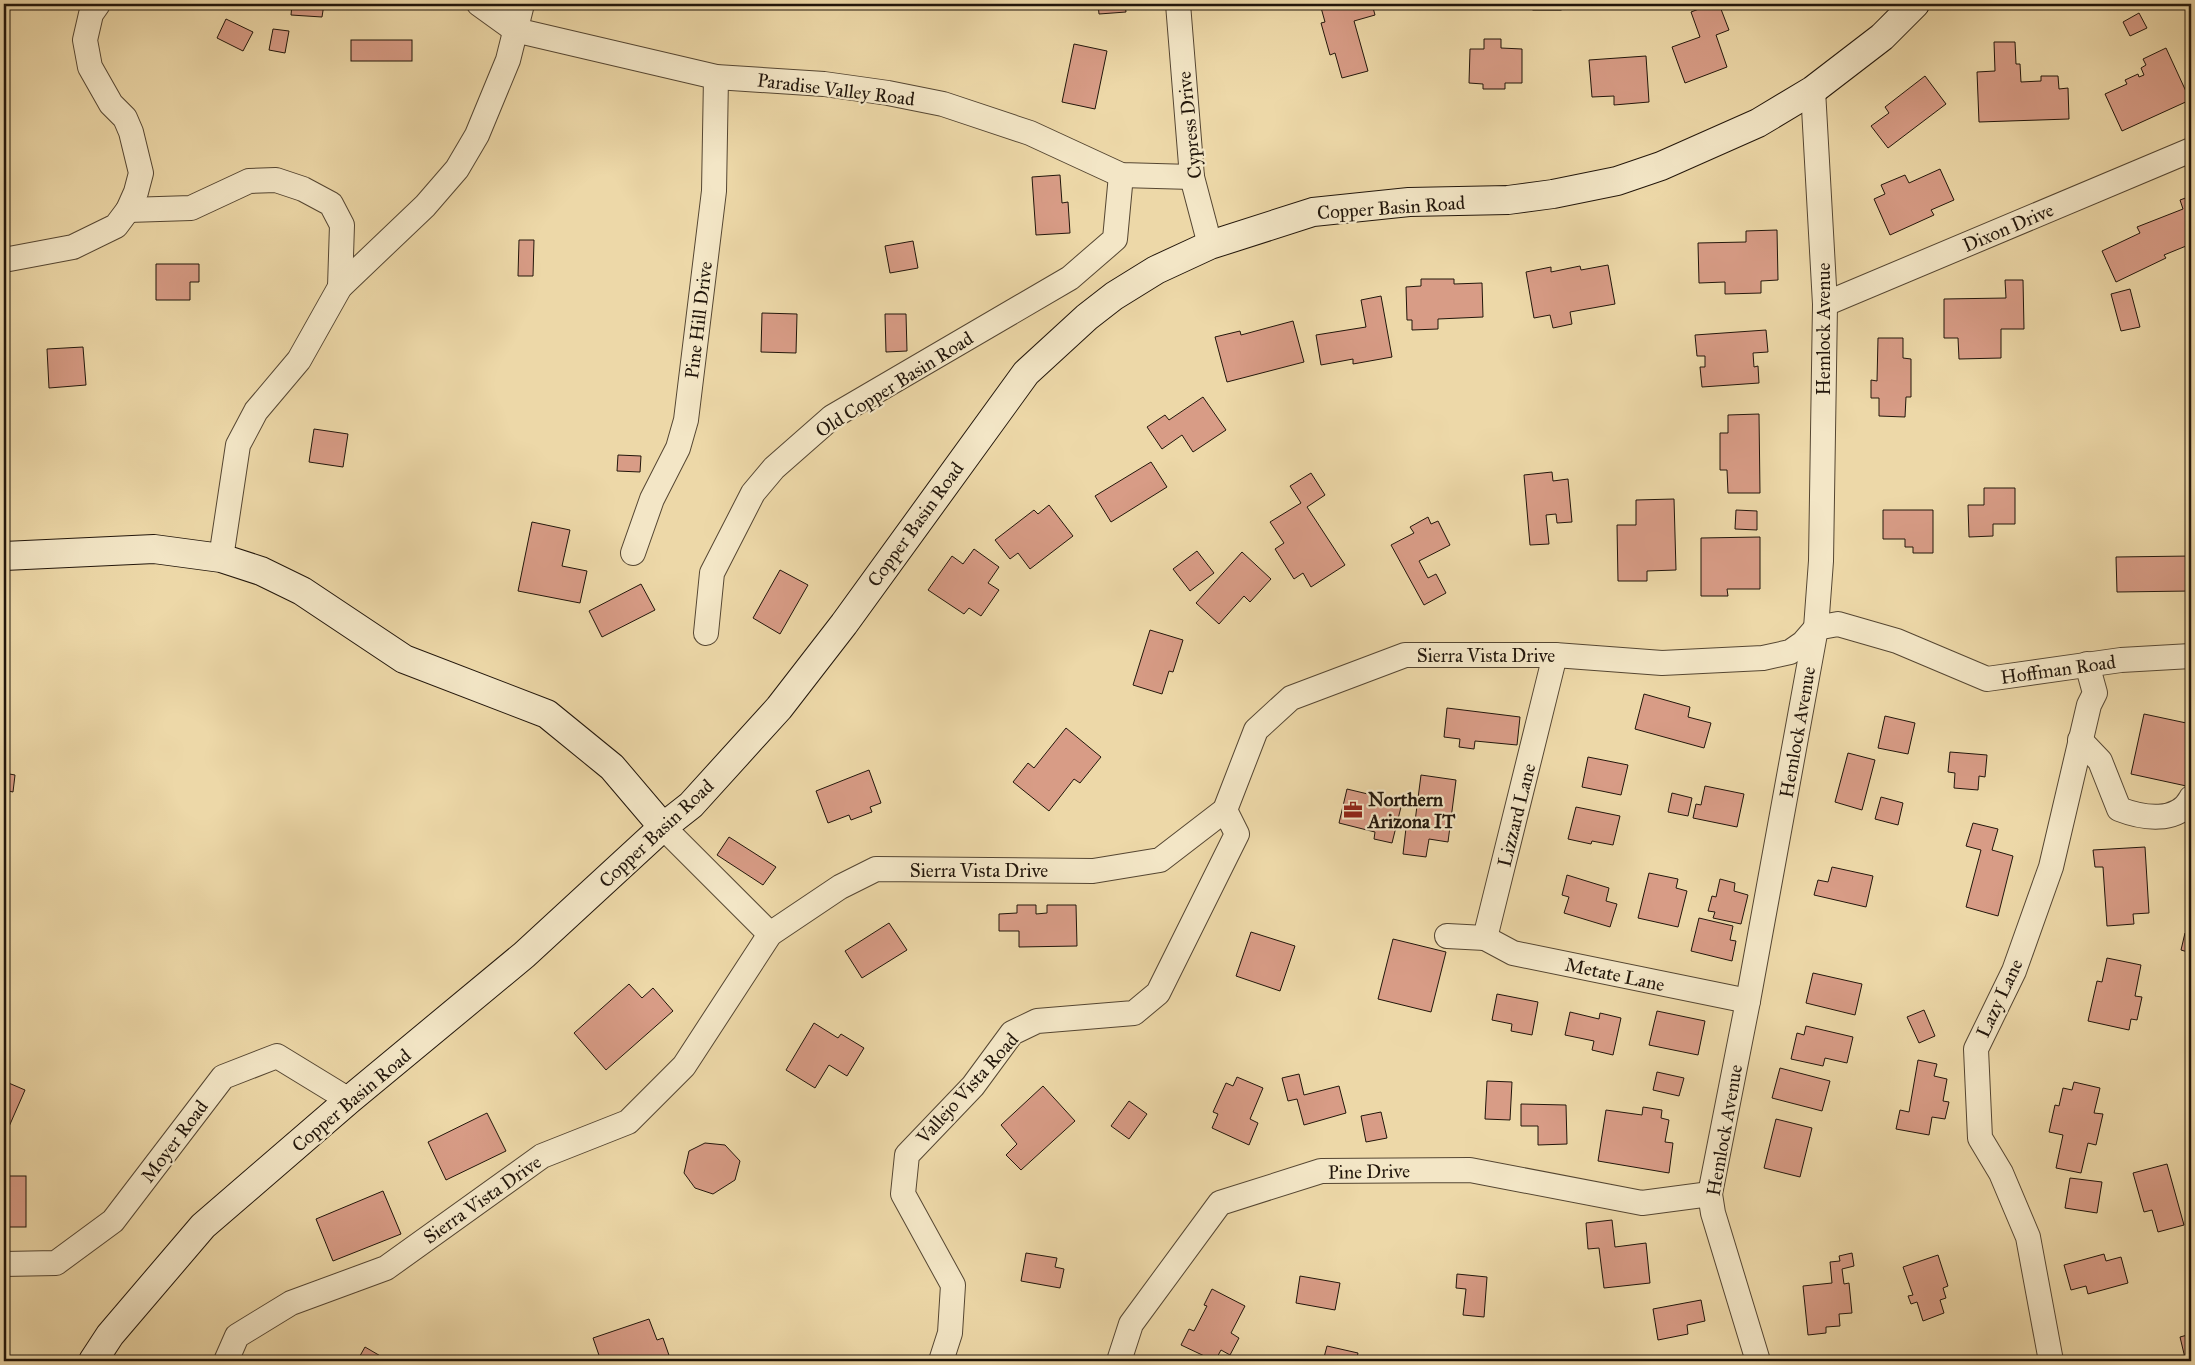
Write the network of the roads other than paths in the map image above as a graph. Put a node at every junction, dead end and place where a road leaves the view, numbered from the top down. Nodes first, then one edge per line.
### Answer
1 (98, 4) edge
2 (479, 4) edge
3 (522, 4) edge
4 (1178, 4) edge
5 (1915, 4) edge
6 (516, 30) junction
7 (716, 77) junction
8 (1813, 90) junction
9 (2191, 150) edge
10 (1120, 175) junction
11 (1192, 177) junction
12 (128, 210) junction
13 (1210, 246) junction
14 (4, 260) edge
15 (340, 287) junction
16 (1824, 304) junction
17 (633, 553) dead end
18 (4, 556) edge
19 (221, 558) junction
20 (1816, 628) junction
21 (706, 633) dead end
22 (1555, 655) junction
23 (2191, 656) edge
24 (2087, 664) junction
25 (2080, 740) junction
26 (2191, 798) edge
27 (1225, 810) junction
28 (664, 826) junction
29 (770, 934) junction
30 (1447, 936) dead end
31 (1485, 938) junction
32 (1748, 1001) junction
33 (349, 1100) junction
34 (1710, 1194) junction
35 (4, 1264) edge
36 (93, 1361) edge
37 (226, 1361) edge
38 (941, 1361) edge
39 (1118, 1361) edge
40 (1758, 1361) edge
41 (2051, 1361) edge

1 - 12 street
2 - 6 street, Paradise Valley Road
3 - 6 street
4 - 11 street, Cypress Drive
5 - 8 street, Copper Basin Road
6 - 7 street, Paradise Valley Road
6 - 15 street
7 - 10 street, Paradise Valley Road
7 - 17 street, Pine Hill Drive
8 - 13 street, Copper Basin Road
8 - 16 street, Hemlock Avenue
9 - 16 street, Dixon Drive
10 - 11 street, Paradise Valley Road
10 - 21 street, Old Copper Basin Road
11 - 13 street, Cypress Drive
12 - 14 street
12 - 15 street
13 - 28 street, Copper Basin Road
15 - 19 street
16 - 20 street, Hemlock Avenue
18 - 19 street
19 - 28 street
20 - 22 street, Sierra Vista Drive
20 - 24 street, Hoffman Road
20 - 32 street, Hemlock Avenue
22 - 27 street, Sierra Vista Drive
22 - 31 street, Lizzard Lane
23 - 24 street, Hoffman Road
24 - 25 street, Lazy Lane
25 - 26 street
25 - 41 street, Lazy Lane
27 - 29 street, Sierra Vista Drive
27 - 38 street, Vallejo Vista Road
28 - 29 street
28 - 33 street, Copper Basin Road
29 - 37 street, Sierra Vista Drive
30 - 31 street
31 - 32 street, Metate Lane
32 - 34 street, Hemlock Avenue
33 - 35 street, Moyer Road
33 - 36 street, Copper Basin Road
34 - 39 street, Pine Drive
34 - 40 street, Hemlock Avenue

